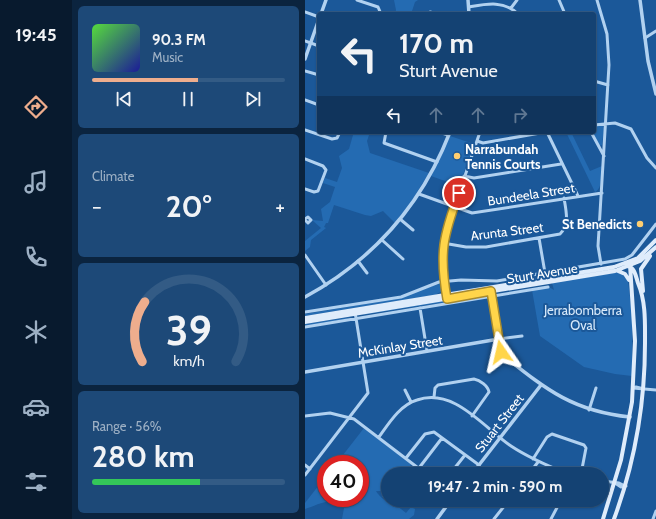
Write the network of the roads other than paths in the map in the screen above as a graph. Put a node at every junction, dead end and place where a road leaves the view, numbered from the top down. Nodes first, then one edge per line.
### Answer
1 (326, 0) edge
2 (357, 0) edge
3 (468, 0) edge
4 (517, 0) edge
5 (559, 0) edge
6 (597, 0) edge
7 (640, 0) edge
8 (499, 2) edge
9 (469, 7) junction
10 (511, 8) junction
11 (305, 12) edge
12 (322, 12) edge
13 (380, 12) edge
14 (469, 12) edge
15 (516, 12) edge
16 (564, 12) edge
17 (317, 17) edge
18 (317, 24) edge
19 (656, 31) edge
20 (645, 38) junction
21 (305, 41) edge
22 (311, 43) junction
23 (317, 45) edge
24 (305, 59) edge
25 (305, 71) edge
26 (317, 75) edge
27 (596, 82) edge
28 (608, 85) junction
29 (656, 94) edge
30 (305, 100) edge
31 (317, 104) edge
32 (606, 122) junction
33 (596, 124) edge
34 (305, 130) edge
35 (317, 134) edge
36 (317, 134) edge
37 (339, 134) edge
38 (386, 134) edge
39 (449, 134) edge
40 (479, 134) edge
41 (527, 134) edge
42 (547, 134) edge
43 (592, 134) edge
44 (477, 141) junction
45 (604, 145) junction
46 (598, 146) junction
47 (604, 156) junction
48 (305, 160) edge
49 (437, 162) junction
50 (561, 164) junction
51 (656, 168) edge
52 (464, 176) junction
53 (305, 189) edge
54 (602, 193) junction
55 (419, 194) junction
56 (578, 196) junction
57 (564, 198) junction
58 (453, 207) junction
59 (401, 219) junction
60 (656, 224) edge
61 (413, 230) dead end
62 (539, 238) junction
63 (382, 240) junction
64 (656, 240) edge
65 (443, 243) junction
66 (655, 248) edge
67 (305, 255) edge
68 (403, 259) dead end
69 (635, 261) junction
70 (358, 262) junction
71 (601, 264) junction
72 (630, 266) junction
73 (600, 270) junction
74 (615, 271) junction
75 (367, 273) dead end
76 (545, 273) junction
77 (444, 282) junction
78 (639, 284) junction
79 (326, 285) junction
80 (631, 286) junction
81 (547, 287) dead end
82 (491, 291) junction
83 (305, 297) edge
84 (447, 297) junction
85 (644, 305) junction
86 (420, 308) junction
87 (305, 312) edge
88 (356, 314) junction
89 (305, 318) edge
90 (305, 322) edge
91 (305, 327) edge
92 (522, 336) dead end
93 (499, 340) junction
94 (635, 342) junction
95 (645, 342) junction
96 (427, 351) junction
97 (364, 362) junction
98 (305, 372) edge
99 (541, 385) junction
100 (596, 388) dead end
101 (633, 388) junction
102 (643, 389) junction
103 (405, 390) dead end
104 (656, 390) edge
105 (434, 397) junction
106 (411, 402) junction
107 (589, 410) junction
108 (305, 416) edge
109 (472, 416) junction
110 (630, 417) junction
111 (350, 418) junction
112 (626, 436) junction
113 (379, 437) junction
114 (442, 438) junction
115 (500, 438) junction
116 (637, 438) junction
117 (465, 455) junction
118 (406, 458) junction
119 (533, 459) junction
120 (538, 462) junction
121 (305, 464) edge
122 (479, 465) joint
123 (418, 467) edge
124 (420, 467) edge
125 (455, 467) edge
126 (534, 467) edge
127 (550, 467) edge
128 (582, 467) edge
129 (310, 469) junction
130 (305, 475) edge
131 (609, 483) edge
132 (615, 483) junction
133 (626, 486) junction
134 (446, 507) edge
135 (503, 507) edge
136 (557, 507) edge
137 (656, 511) edge
138 (437, 519) edge
139 (494, 519) edge
140 (551, 519) edge
141 (603, 519) edge
142 (614, 519) edge
143 (653, 519) edge

1 - 12 street
2 - 13 street
3 - 9 street
4 - 10 street
5 - 16 street
6 - 28 street
7 - 20 street
8 - 9 street
8 - 10 street
9 - 14 street
10 - 15 street
11 - 17 street
18 - 22 street
19 - 20 street
20 - 29 street
21 - 22 street
22 - 23 street
22 - 24 street
25 - 26 street
27 - 28 street
28 - 32 street
30 - 31 street
32 - 33 street
32 - 45 street
32 - 51 street
34 - 35 street
36 - 37 street
38 - 49 street
39 - 49 street
40 - 44 street
41 - 44 street
42 - 50 street
43 - 46 street
44 - 52 street
45 - 46 street
45 - 47 street
46 - 47 street
47 - 54 street
48 - 53 street
49 - 55 street
50 - 52 street
50 - 56 street
52 - 58 street
54 - 56 street, Bundeela Street
54 - 71 street
55 - 58 street, Bundeela Street
55 - 59 street
56 - 57 street, Bundeela Street
57 - 58 street, Bundeela Street
57 - 62 street, Arunta Street
58 - 65 street
59 - 61 street
59 - 63 street
60 - 71 street, Sturt Avenue
62 - 65 street, Arunta Street
62 - 76 street
63 - 68 street
63 - 70 street
64 - 69 main road
65 - 77 street
66 - 69 main road
66 - 85 main road
67 - 79 street
69 - 72 main road, Sturt Avenue
69 - 72 main road
69 - 73 main road, Sturt Avenue
70 - 75 street
70 - 79 street
71 - 76 street, Sturt Avenue
72 - 73 main road
72 - 74 main road, Sturt Avenue
72 - 78 main road
72 - 80 main road
73 - 82 main road, Sturt Avenue
74 - 80 main road
74 - 82 main road, Sturt Avenue
76 - 77 street, Sturt Avenue
77 - 84 street
77 - 87 street, Sturt Avenue
78 - 80 main road
78 - 85 main road
79 - 83 street
80 - 94 main road
81 - 82 street, Sturt Avenue
82 - 84 main road, Sturt Avenue
82 - 86 street, Sturt Avenue
82 - 93 street
84 - 88 main road, Sturt Avenue
85 - 95 main road
86 - 88 street, Sturt Avenue
86 - 96 street
88 - 89 main road, Sturt Avenue
88 - 90 main road, Sturt Avenue
88 - 91 street, Sturt Avenue
88 - 97 street
92 - 93 street
93 - 96 street, McKinlay Street
93 - 99 street
94 - 95 main road
94 - 101 main road
95 - 102 main road
96 - 97 street, McKinlay Street
97 - 98 street, McKinlay Street
97 - 111 street
99 - 107 street
99 - 115 street, Stuart Street
100 - 107 street
101 - 102 street
101 - 110 main road
102 - 104 street
102 - 116 main road
103 - 106 street
105 - 106 street
105 - 109 street
105 - 109 street
106 - 113 street
107 - 110 street
108 - 111 street
109 - 115 street
110 - 112 main road
111 - 113 street
111 - 129 street
112 - 116 main road
112 - 132 main road
113 - 118 street
114 - 117 street
114 - 118 street
114 - 124 street
115 - 119 street
115 - 122 street, Stuart Street
116 - 133 main road
117 - 122 street
117 - 125 street
118 - 123 street
119 - 120 street
119 - 128 street
120 - 126 street
120 - 127 street
121 - 129 street
129 - 130 street
131 - 132 street
132 - 133 street
132 - 141 main road
133 - 142 main road
134 - 138 street
135 - 139 street
136 - 140 street
137 - 143 street

